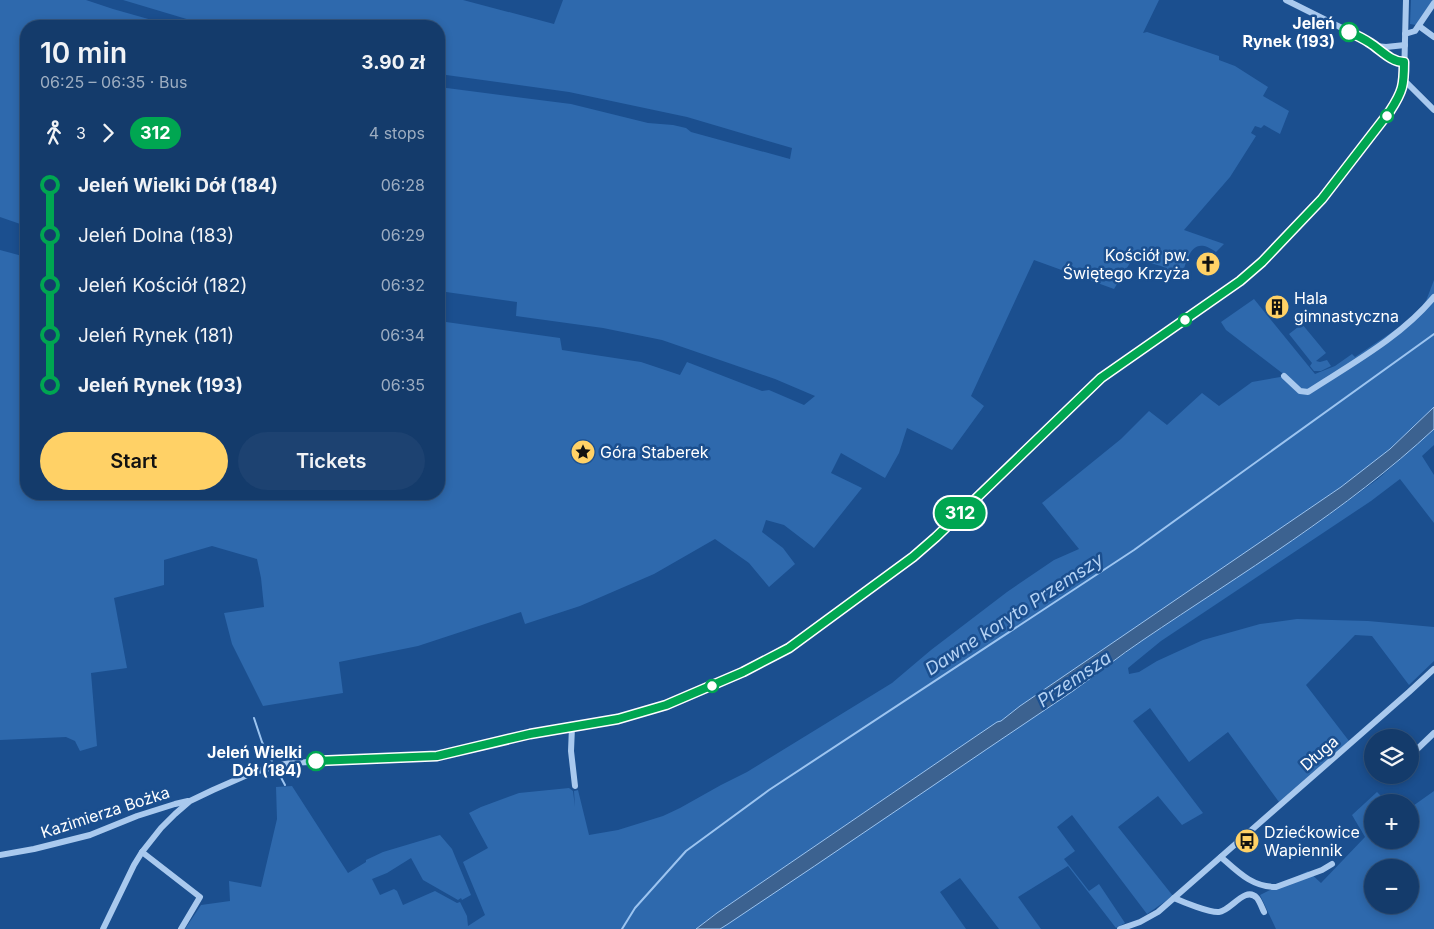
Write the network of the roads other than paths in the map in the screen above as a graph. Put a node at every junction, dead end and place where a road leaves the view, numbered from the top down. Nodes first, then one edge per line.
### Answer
1 (1286, 0) edge
2 (1406, 0) edge
3 (1434, 3) edge
4 (1419, 26) junction
5 (1405, 34) junction
6 (1434, 37) edge
7 (1405, 45) junction
8 (1375, 46) junction
9 (1404, 62) junction
10 (1404, 80) junction
11 (1434, 110) edge
12 (1434, 297) edge
13 (1284, 376) dead end
14 (1434, 669) edge
15 (572, 727) junction
16 (1434, 733) edge
17 (1419, 747) edge
18 (575, 786) dead end
19 (190, 801) junction
20 (142, 852) junction
21 (0, 855) edge
22 (1221, 857) junction
23 (1332, 864) dead end
24 (1174, 898) junction
25 (1264, 912) dead end
26 (103, 929) edge
27 (181, 929) edge
28 (1120, 929) edge

1 - 8 street
2 - 5 street
3 - 4 street
4 - 5 street
4 - 6 street
5 - 7 street
7 - 8 street
7 - 9 street
8 - 9 street
9 - 10 street
10 - 11 street
10 - 15 street
12 - 13 street
14 - 22 street, Długa
15 - 18 street
15 - 19 street
16 - 17 street
19 - 20 street
19 - 21 street, Kazimierza Bożka
20 - 26 street
20 - 27 street
22 - 23 street
22 - 24 street, Długa
24 - 25 street
24 - 28 street, Długa

